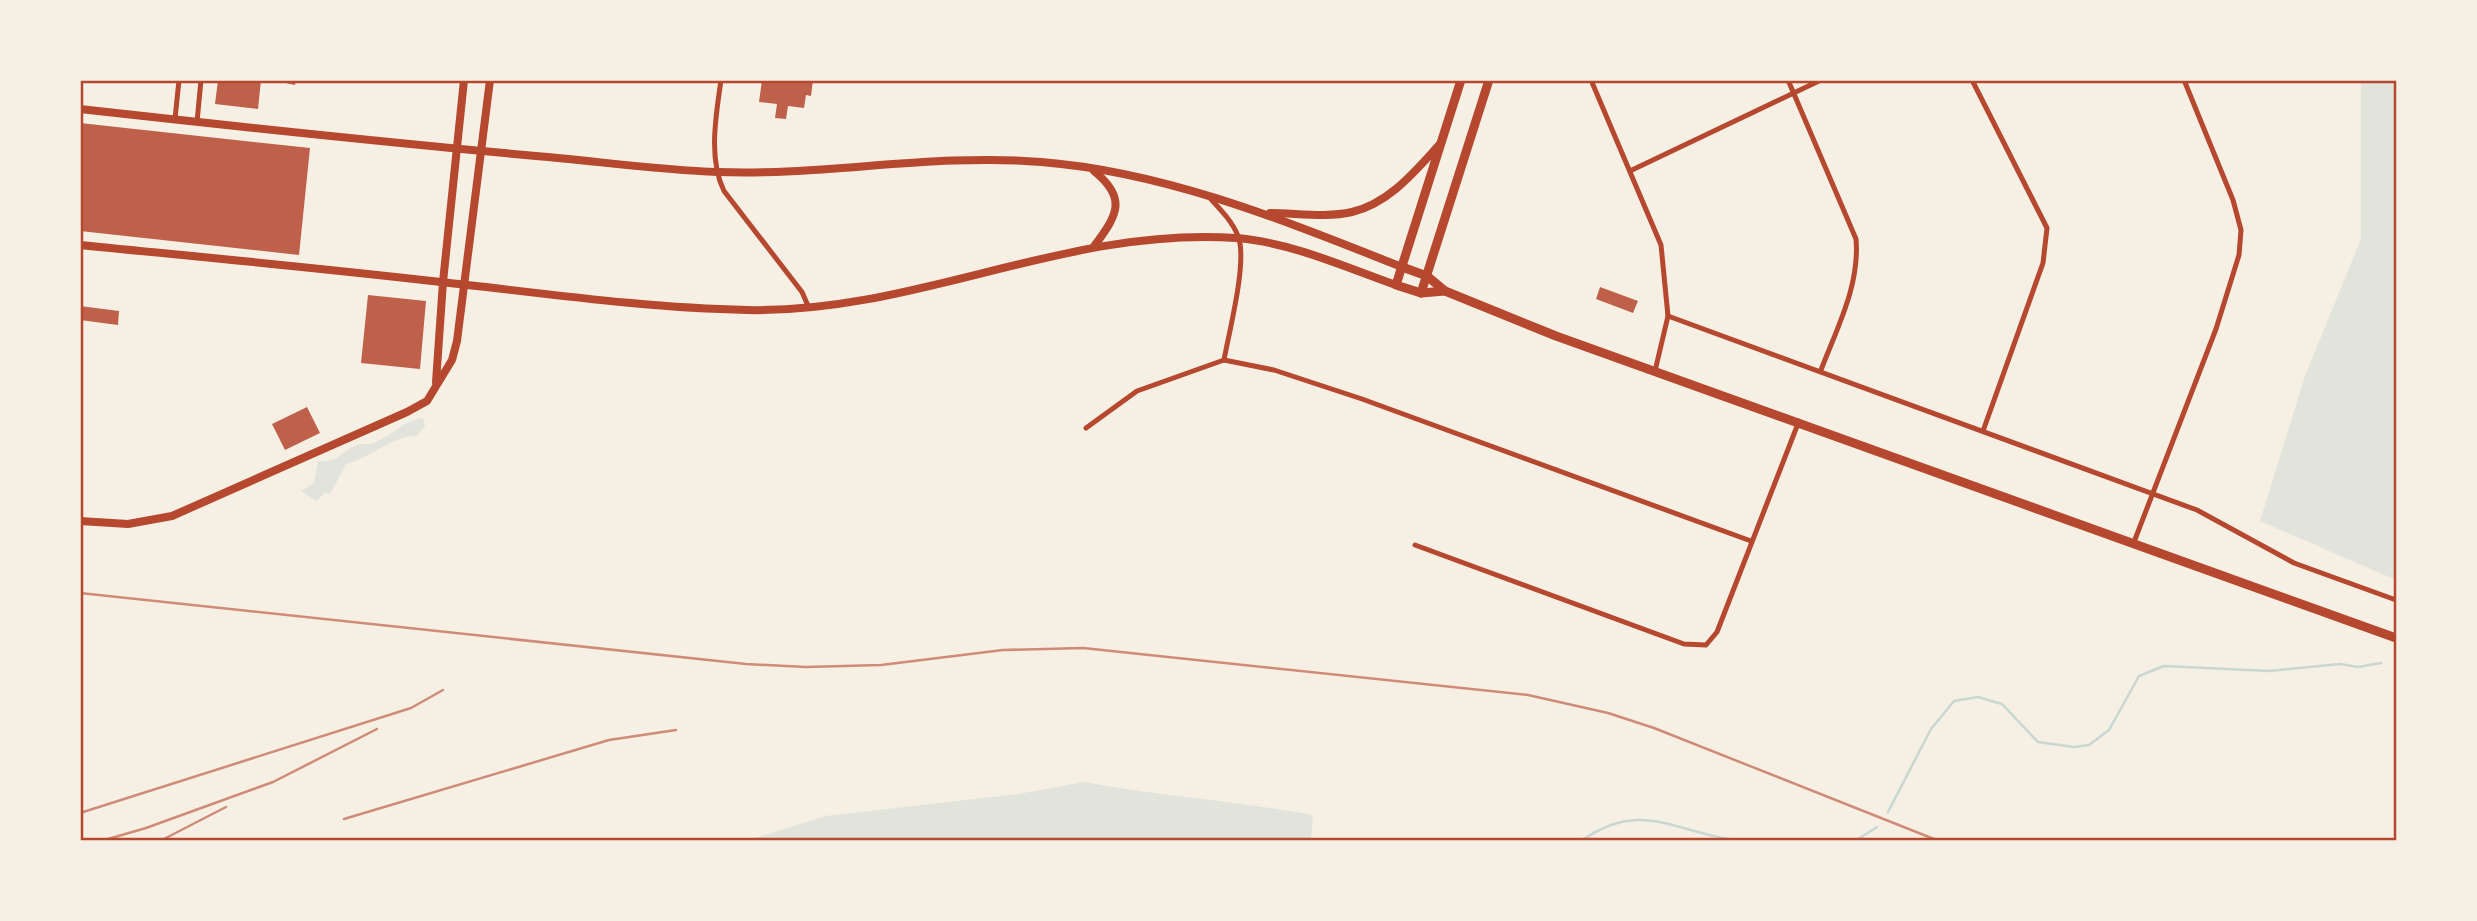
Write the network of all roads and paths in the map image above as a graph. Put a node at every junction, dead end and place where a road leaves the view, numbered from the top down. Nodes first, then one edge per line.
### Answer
1 (179, 80) edge
2 (201, 80) edge
3 (464, 80) edge
4 (490, 80) edge
5 (721, 80) edge
6 (1461, 80) edge
7 (1489, 80) edge
8 (1591, 80) edge
9 (1787, 80) edge
10 (1821, 80) edge
11 (1972, 80) edge
12 (2183, 80) edge
13 (1794, 94) junction
14 (80, 109) edge
15 (175, 119) junction
16 (197, 122) junction
17 (1441, 142) junction
18 (457, 150) junction
19 (482, 151) junction
20 (1092, 169) junction
21 (1632, 170) junction
22 (716, 172) junction
23 (1209, 197) junction
24 (1263, 213) junction
25 (1240, 238) junction
26 (80, 245) edge
27 (1094, 245) junction
28 (1402, 267) junction
29 (1427, 276) junction
30 (443, 282) junction
31 (463, 285) junction
32 (1396, 285) junction
33 (1445, 291) junction
34 (1421, 293) junction
35 (809, 308) junction
36 (1668, 316) junction
37 (1224, 360) junction
38 (1821, 370) junction
39 (1656, 371) junction
40 (436, 382) junction
41 (1799, 421) junction
42 (1086, 428) dead end
43 (1983, 430) junction
44 (2152, 495) junction
45 (80, 521) edge
46 (1751, 541) junction
47 (2134, 542) junction
48 (1415, 545) dead end
49 (2396, 600) edge
50 (2396, 638) edge

1 - 15 street
2 - 16 street
3 - 18 main road
4 - 19 main road
5 - 22 street
6 - 17 main road
7 - 29 main road
8 - 21 street
9 - 13 street
10 - 13 street
11 - 43 street
12 - 44 street
13 - 21 street
13 - 38 street
14 - 15 main road
15 - 16 main road
16 - 18 main road
17 - 24 main road
17 - 28 main road
18 - 19 main road
18 - 30 main road
19 - 22 main road
19 - 31 main road
20 - 22 main road
20 - 23 main road
20 - 27 main road
21 - 36 street
22 - 35 street
23 - 24 main road
23 - 25 street
24 - 28 main road
25 - 27 main road
25 - 32 main road
25 - 37 street
26 - 30 main road
27 - 35 main road
28 - 29 main road
28 - 32 main road
29 - 33 main road
29 - 34 main road
30 - 31 main road
30 - 40 main road
31 - 35 main road
31 - 40 main road
32 - 34 main road
33 - 34 main road
33 - 39 main road
36 - 38 street
36 - 39 street
37 - 42 street
37 - 46 street
38 - 43 street
39 - 41 main road
40 - 45 main road
41 - 46 street
41 - 47 main road
43 - 44 street
44 - 47 street
44 - 49 street
46 - 48 street
47 - 50 main road

